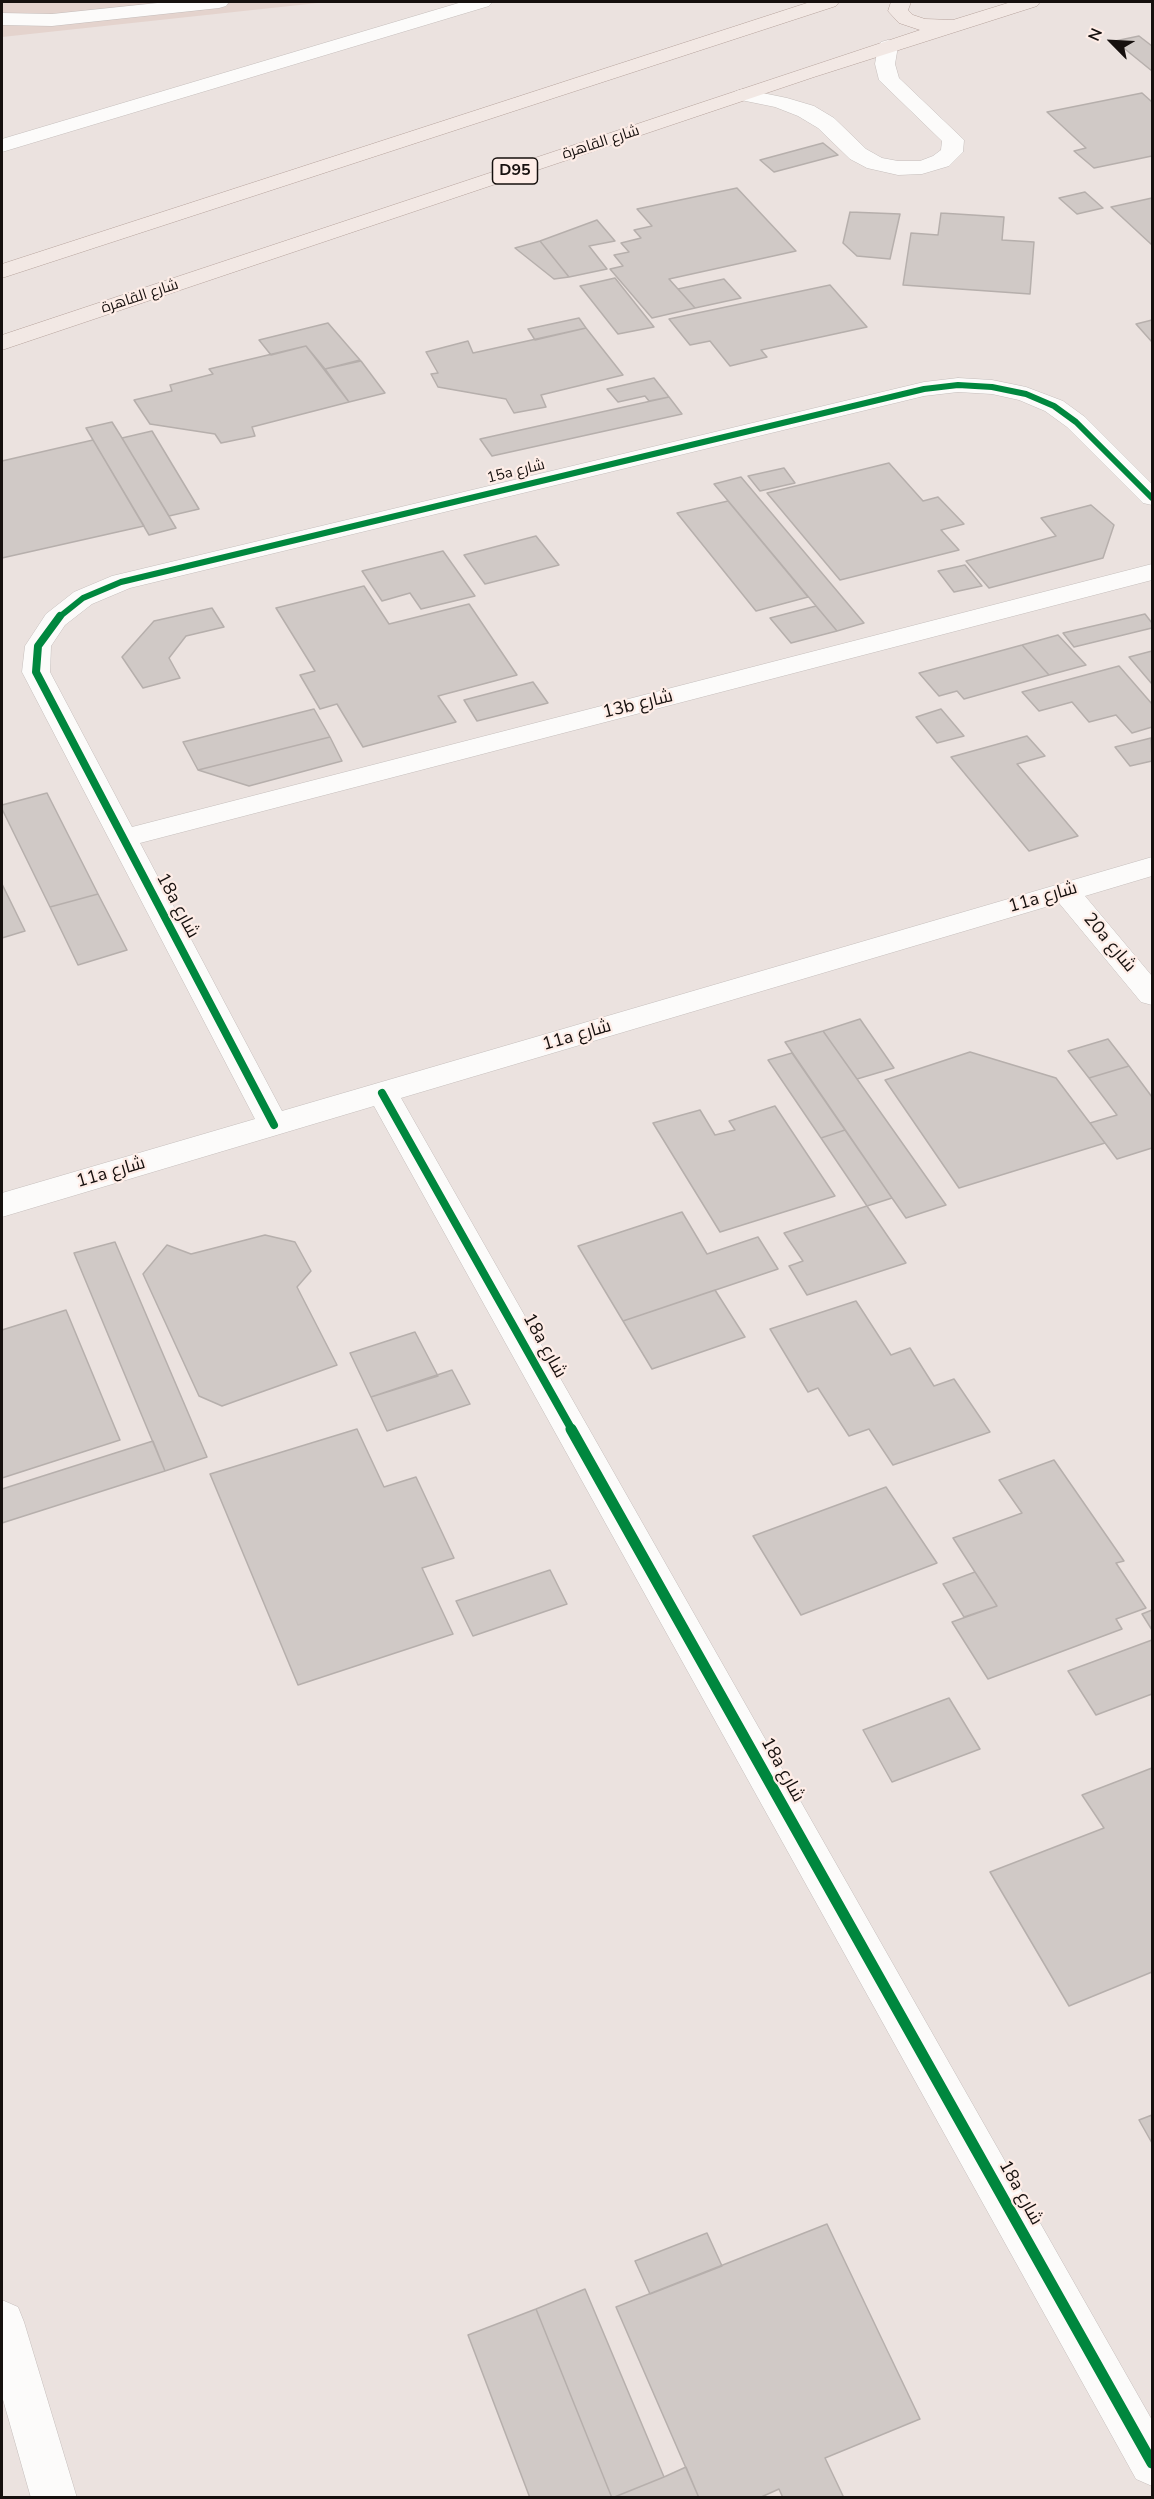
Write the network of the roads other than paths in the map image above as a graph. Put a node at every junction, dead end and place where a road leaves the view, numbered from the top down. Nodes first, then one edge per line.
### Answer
1 (219, 2) edge
2 (482, 2) edge
3 (829, 2) edge
4 (901, 2) edge
5 (1030, 2) edge
6 (2, 19) edge
7 (964, 23) junction
8 (888, 46) junction
9 (743, 95) junction
10 (2, 146) edge
11 (2, 271) edge
12 (2, 343) edge
13 (1152, 498) edge
14 (1152, 572) edge
15 (51, 702) joint
16 (123, 838) junction
17 (1152, 866) edge
18 (1066, 892) junction
19 (1152, 995) edge
20 (382, 1093) junction
21 (274, 1125) junction
22 (2, 1206) edge
23 (2, 2322) edge
24 (1152, 2463) edge
25 (54, 2498) edge

1 - 6 street
2 - 10 street
3 - 11 main road
4 - 7 main road
5 - 7 main road, شارع القاهرة / D95
7 - 8 main road, شارع القاهرة / D95
8 - 9 main road, شارع القاهرة / D95
8 - 9 street
9 - 12 main road, شارع القاهرة / D95
13 - 15 street, 15a شارع
14 - 16 street, 13b شارع
15 - 16 street, 18a شارع
16 - 21 street, 18a شارع
17 - 18 street, 11a شارع
18 - 19 street, 20a شارع
18 - 20 street, 11a شارع
20 - 21 street, 11a شارع
20 - 24 street, 18a شارع
21 - 22 street, 11a شارع
23 - 25 street

